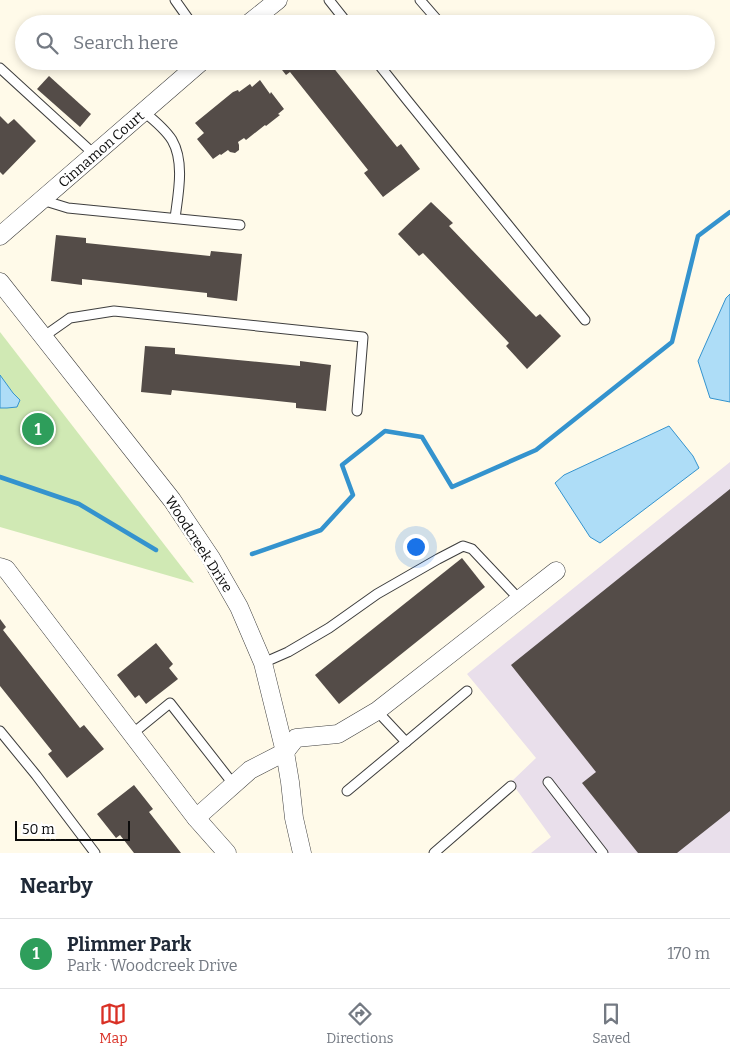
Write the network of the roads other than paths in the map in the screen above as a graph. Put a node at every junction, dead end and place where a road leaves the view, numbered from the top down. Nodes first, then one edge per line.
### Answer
1 (175, 0) edge
2 (278, 0) edge
3 (329, 0) edge
4 (420, 0) edge
5 (186, 15) edge
6 (259, 15) edge
7 (341, 15) edge
8 (433, 15) edge
9 (0, 68) edge
10 (192, 70) edge
11 (383, 70) edge
12 (144, 112) junction
13 (95, 155) junction
14 (42, 200) junction
15 (174, 218) junction
16 (240, 225) dead end
17 (0, 236) edge
18 (0, 282) edge
19 (585, 320) dead end
20 (42, 337) junction
21 (357, 411) dead end
22 (0, 567) edge
23 (556, 572) dead end
24 (520, 600) junction
25 (263, 663) junction
26 (467, 691) dead end
27 (376, 710) junction
28 (0, 731) edge
29 (132, 734) junction
30 (406, 742) junction
31 (285, 752) junction
32 (548, 782) dead end
33 (234, 785) junction
34 (511, 786) dead end
35 (347, 791) dead end
36 (196, 818) junction
37 (95, 853) edge
38 (227, 853) edge
39 (302, 853) edge
40 (434, 853) edge
41 (603, 853) edge

1 - 5 lane
2 - 6 street
3 - 7 lane
4 - 8 lane
9 - 13 lane
10 - 12 street, Cinnamon Court
11 - 19 lane
12 - 13 street, Cinnamon Court
12 - 15 lane
13 - 14 street, Cinnamon Court
14 - 15 lane
14 - 17 street, Cinnamon Court
15 - 16 lane
18 - 20 street, Woodcreek Drive
20 - 21 lane
20 - 25 street, Woodcreek Drive
22 - 29 street
23 - 24 street
24 - 25 lane
24 - 27 street
25 - 31 street, Woodcreek Drive
26 - 30 lane
27 - 30 lane
27 - 31 street
28 - 37 lane
29 - 33 lane
29 - 36 street
30 - 35 lane
31 - 33 street
31 - 39 street, Woodcreek Drive
32 - 41 lane
33 - 36 street
34 - 40 lane
36 - 38 street

